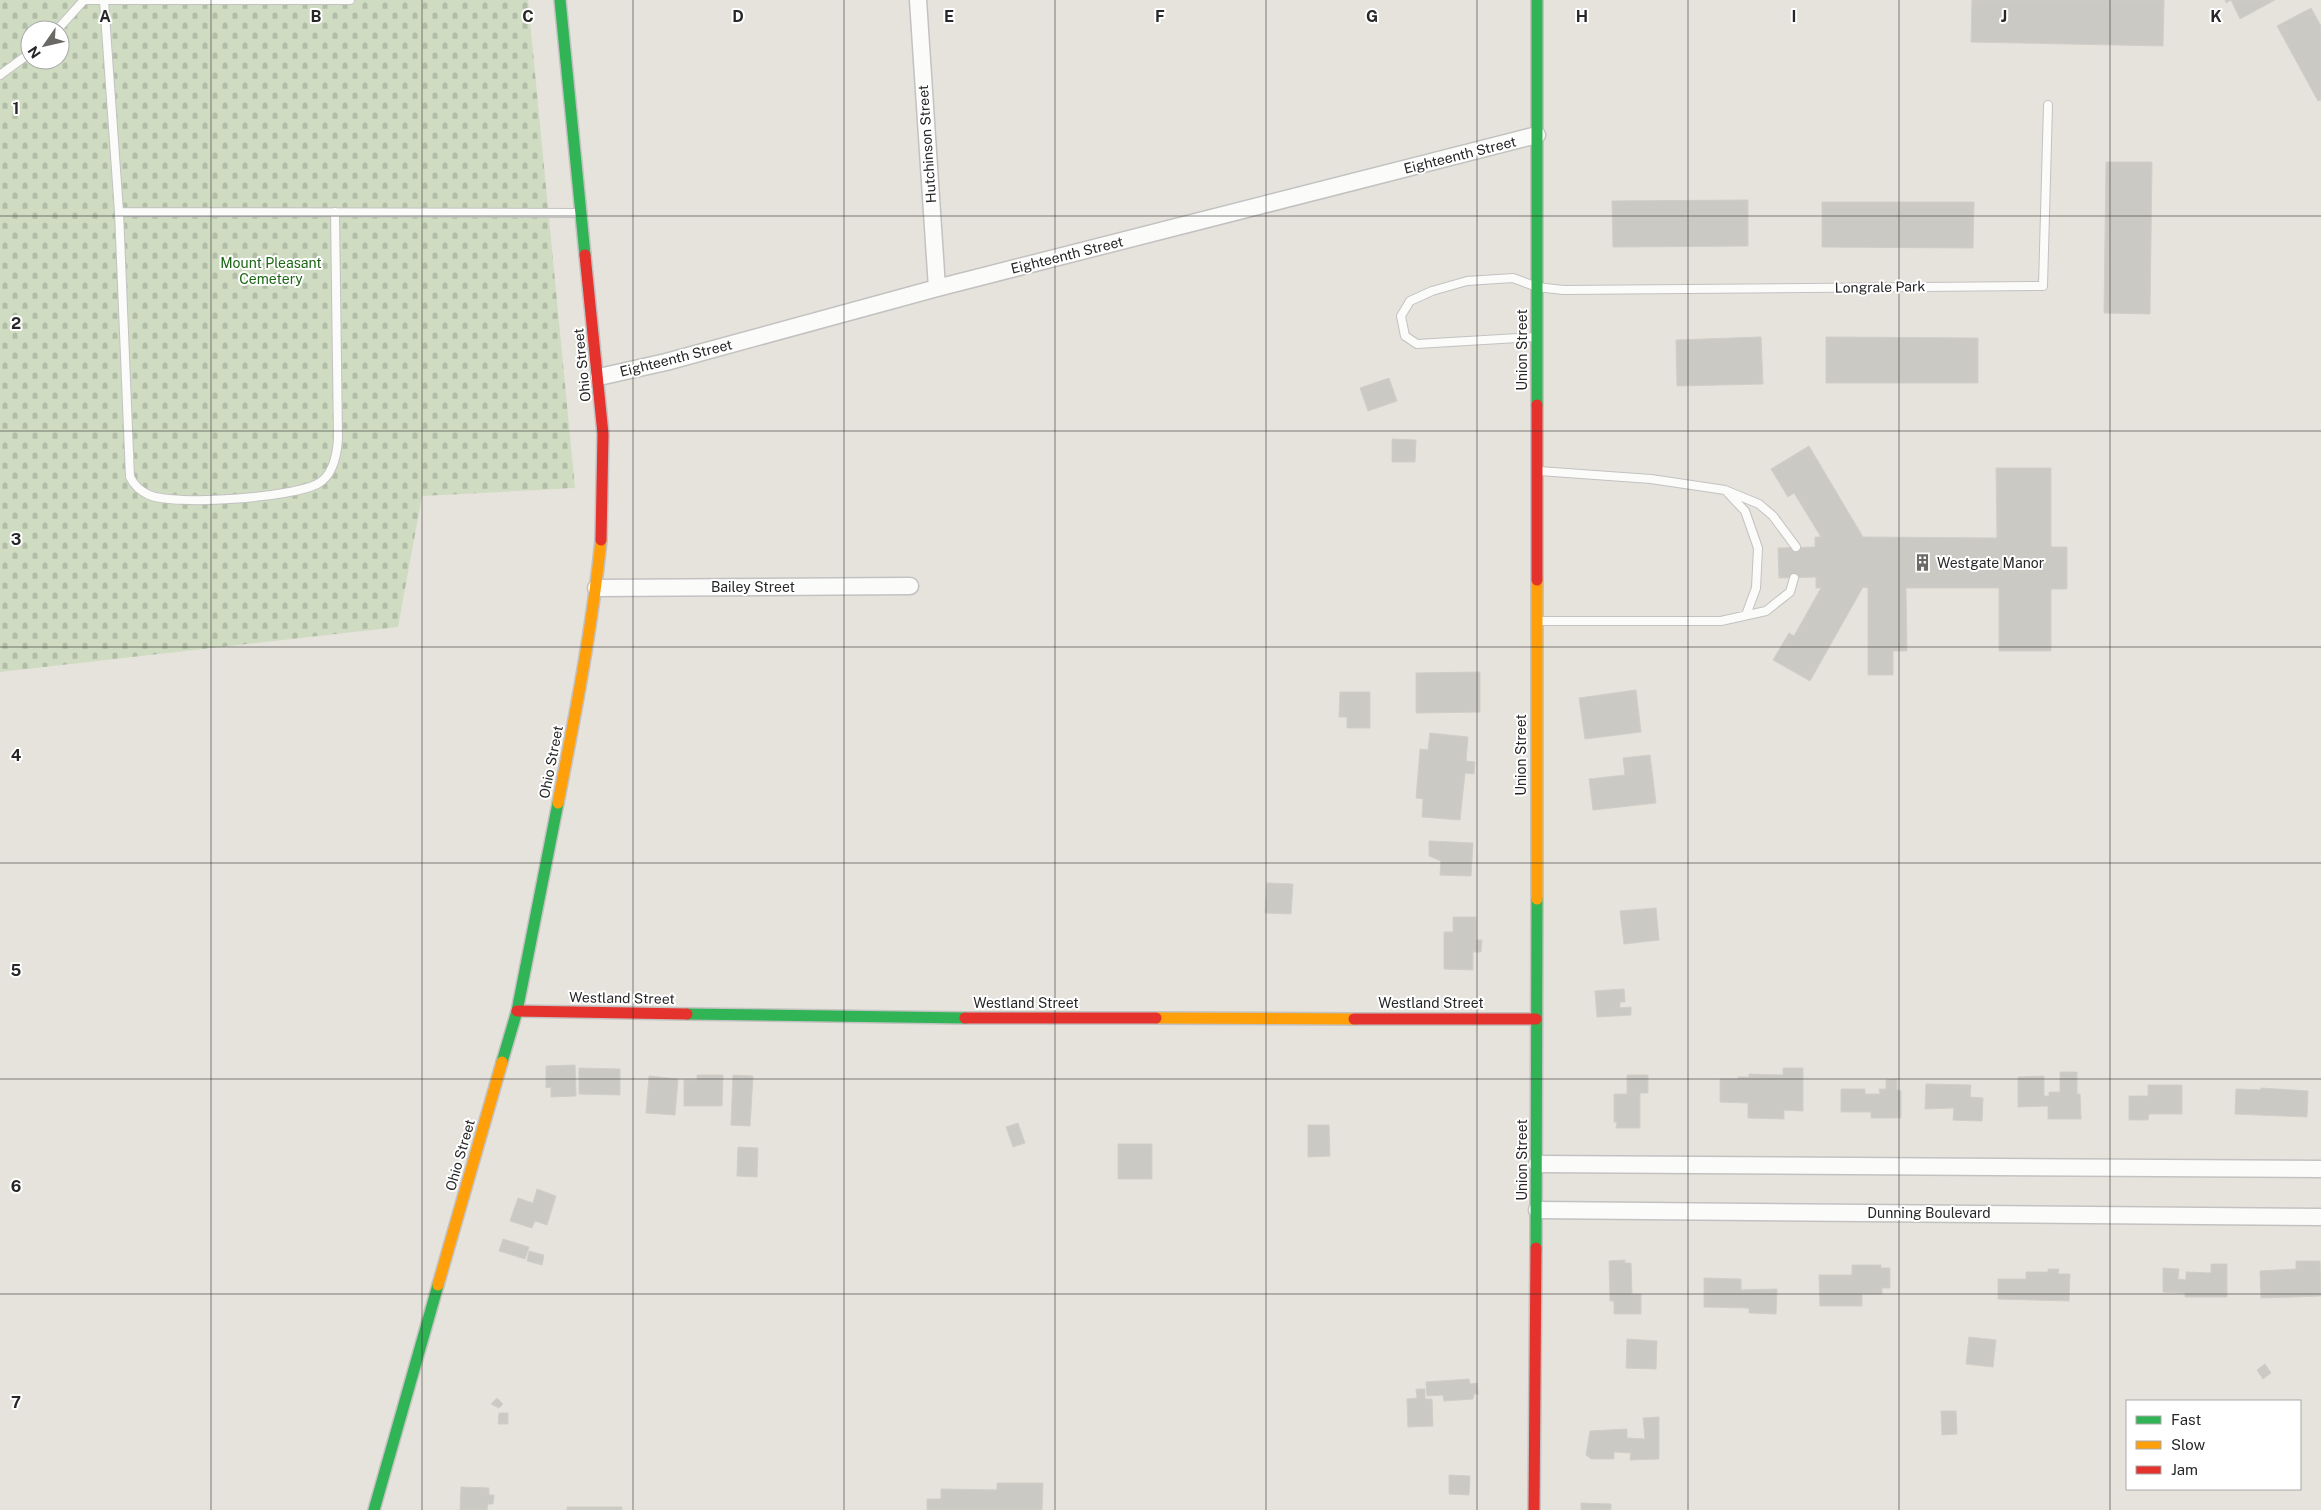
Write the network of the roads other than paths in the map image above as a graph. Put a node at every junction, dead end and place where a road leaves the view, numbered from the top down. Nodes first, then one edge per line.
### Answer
1 (84, 0) edge
2 (350, 0) edge
3 (560, 0) edge
4 (918, 0) edge
5 (1537, 0) edge
6 (104, 1) junction
7 (66, 20) edge
8 (20, 60) edge
9 (0, 75) edge
10 (2048, 104) dead end
11 (1536, 135) junction
12 (119, 212) junction
13 (335, 212) junction
14 (582, 213) junction
15 (1536, 287) junction
16 (936, 288) junction
17 (1537, 337) junction
18 (599, 376) junction
19 (1536, 470) junction
20 (1725, 490) junction
21 (1796, 547) dead end
22 (1794, 578) dead end
23 (910, 586) dead end
24 (596, 588) junction
25 (1746, 615) junction
26 (1536, 621) junction
27 (517, 1011) junction
28 (1536, 1018) junction
29 (1537, 1164) junction
30 (2321, 1169) edge
31 (1537, 1210) junction
32 (2321, 1217) edge
33 (374, 1510) edge
34 (1534, 1510) edge

1 - 6 lane
1 - 7 lane
2 - 6 lane
3 - 14 street, Ohio Street
4 - 16 street, Hutchinson Street
5 - 11 street, Union Street
6 - 12 lane
8 - 9 lane
10 - 15 lane, Longrale Park
11 - 15 street, Union Street
11 - 16 street, Eighteenth Street
12 - 13 lane
12 - 13 lane
13 - 14 lane
14 - 18 street, Ohio Street
15 - 17 street, Union Street
15 - 17 lane
16 - 18 street, Eighteenth Street
17 - 19 street, Union Street
18 - 24 street, Ohio Street
19 - 20 lane
19 - 26 street, Union Street
20 - 21 lane
20 - 25 lane
22 - 25 lane
23 - 24 street, Bailey Street
24 - 27 street, Ohio Street
25 - 26 lane
26 - 28 street, Union Street
27 - 28 street, Westland Street
27 - 33 street, Ohio Street
28 - 29 street, Union Street
29 - 30 street
29 - 31 street, Union Street
31 - 32 street, Dunning Boulevard
31 - 34 street, Union Street

